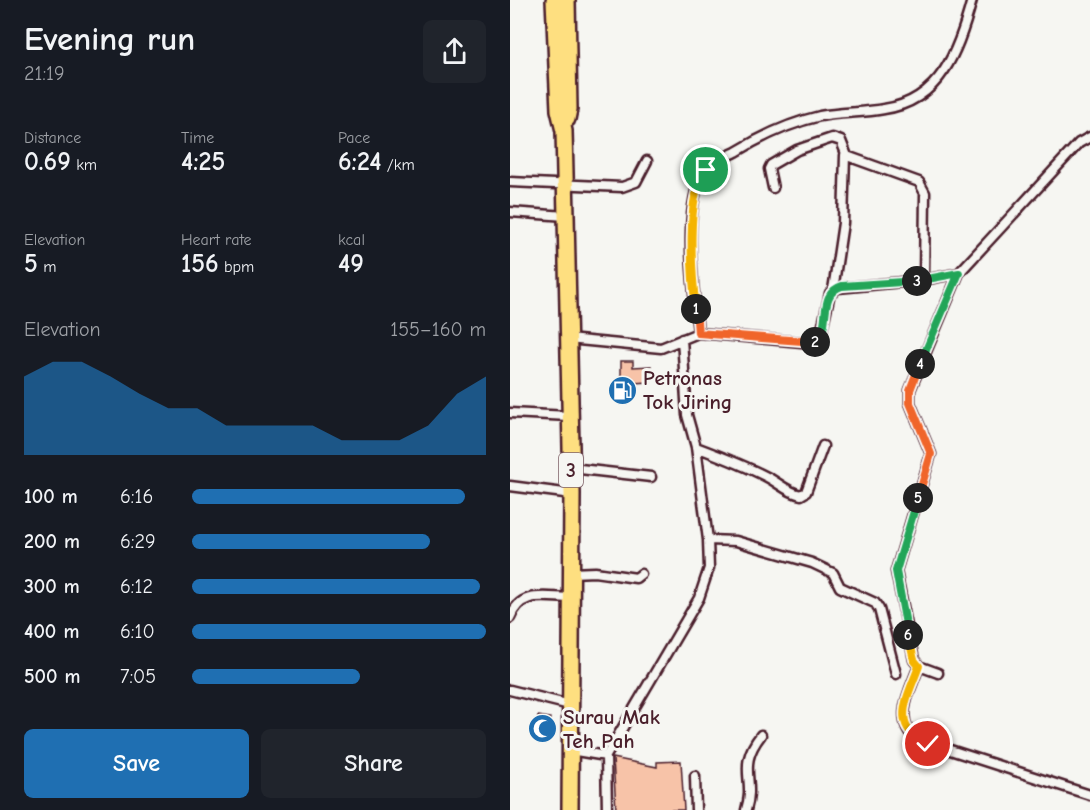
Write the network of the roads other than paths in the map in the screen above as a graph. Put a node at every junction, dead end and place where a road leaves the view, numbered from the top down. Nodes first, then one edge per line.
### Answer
1 (554, 0) edge
2 (567, 0) edge
3 (972, 0) edge
4 (564, 131) junction
5 (1090, 137) edge
6 (845, 155) junction
7 (647, 161) dead end
8 (510, 182) edge
9 (566, 186) junction
10 (773, 188) dead end
11 (510, 212) edge
12 (566, 216) junction
13 (959, 273) junction
14 (924, 280) junction
15 (833, 290) junction
16 (698, 333) junction
17 (568, 339) junction
18 (682, 339) junction
19 (510, 414) edge
20 (569, 416) junction
21 (823, 446) dead end
22 (696, 447) junction
23 (571, 468) junction
24 (651, 477) dead end
25 (510, 486) edge
26 (572, 494) junction
27 (708, 540) junction
28 (571, 573) junction
29 (641, 574) dead end
30 (571, 598) junction
31 (510, 618) edge
32 (919, 666) junction
33 (938, 673) dead end
34 (896, 674) dead end
35 (510, 690) edge
36 (570, 705) junction
37 (761, 735) dead end
38 (570, 750) junction
39 (606, 756) junction
40 (695, 776) dead end
41 (1090, 795) edge
42 (570, 810) edge
43 (607, 810) edge
44 (696, 810) edge
45 (747, 810) edge

1 - 4 highway, 3
2 - 4 highway, 3
3 - 16 street
4 - 9 highway, 3
5 - 13 street
6 - 10 street
6 - 14 street
6 - 15 street
7 - 9 street
8 - 9 street
9 - 12 highway, 3
11 - 12 street
12 - 17 highway, 3
13 - 14 street
13 - 32 street
14 - 15 street
15 - 16 street
16 - 18 street
17 - 18 street
17 - 20 highway, 3
18 - 22 street
19 - 20 street
20 - 23 highway, 3
21 - 22 street
22 - 27 street
23 - 24 street
23 - 26 highway, 3
25 - 26 street
26 - 28 highway, 3
27 - 34 street
27 - 39 street
28 - 29 street
28 - 30 highway, 3
30 - 31 street
30 - 36 highway, 3
32 - 33 street
32 - 41 street
35 - 36 street
36 - 38 highway, 3
37 - 45 street
38 - 39 street
38 - 42 highway, 3
39 - 43 street
40 - 44 street

